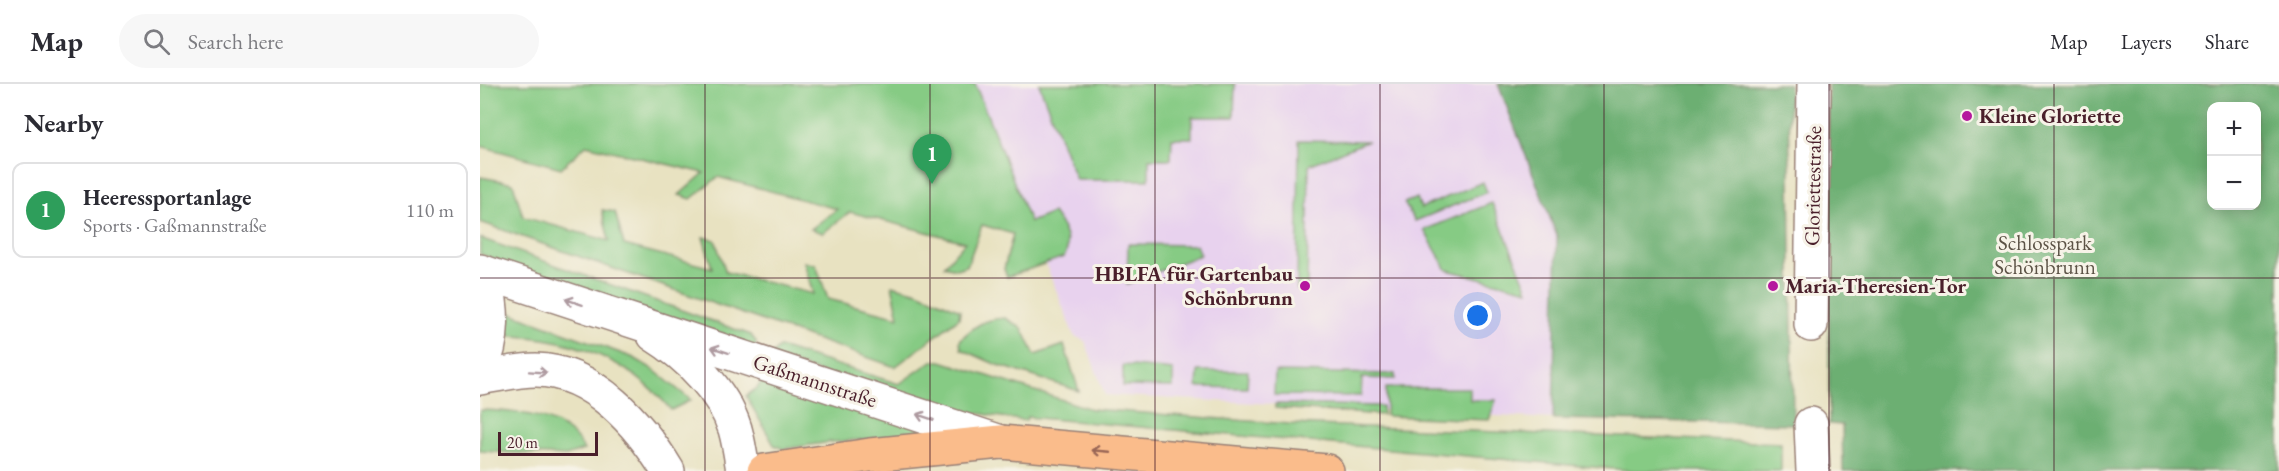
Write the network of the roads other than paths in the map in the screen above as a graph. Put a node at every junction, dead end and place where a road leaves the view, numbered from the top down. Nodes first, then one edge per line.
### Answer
1 (1814, 84) edge
2 (483, 272) edge
3 (630, 320) junction
4 (1812, 325) dead end
5 (480, 372) edge
6 (480, 378) edge
7 (1001, 442) junction
8 (668, 471) edge
9 (743, 471) edge
10 (764, 471) edge
11 (1327, 471) edge

1 - 4 street, Gloriettestraße
3 -> 2 street, Gaßmannstraße
2 - 5 street
7 -> 3 street, Gaßmannstraße
3 - 9 street, Gaßmannstraße
6 -> 8 street
7 - 10 main road
11 -> 7 main road

